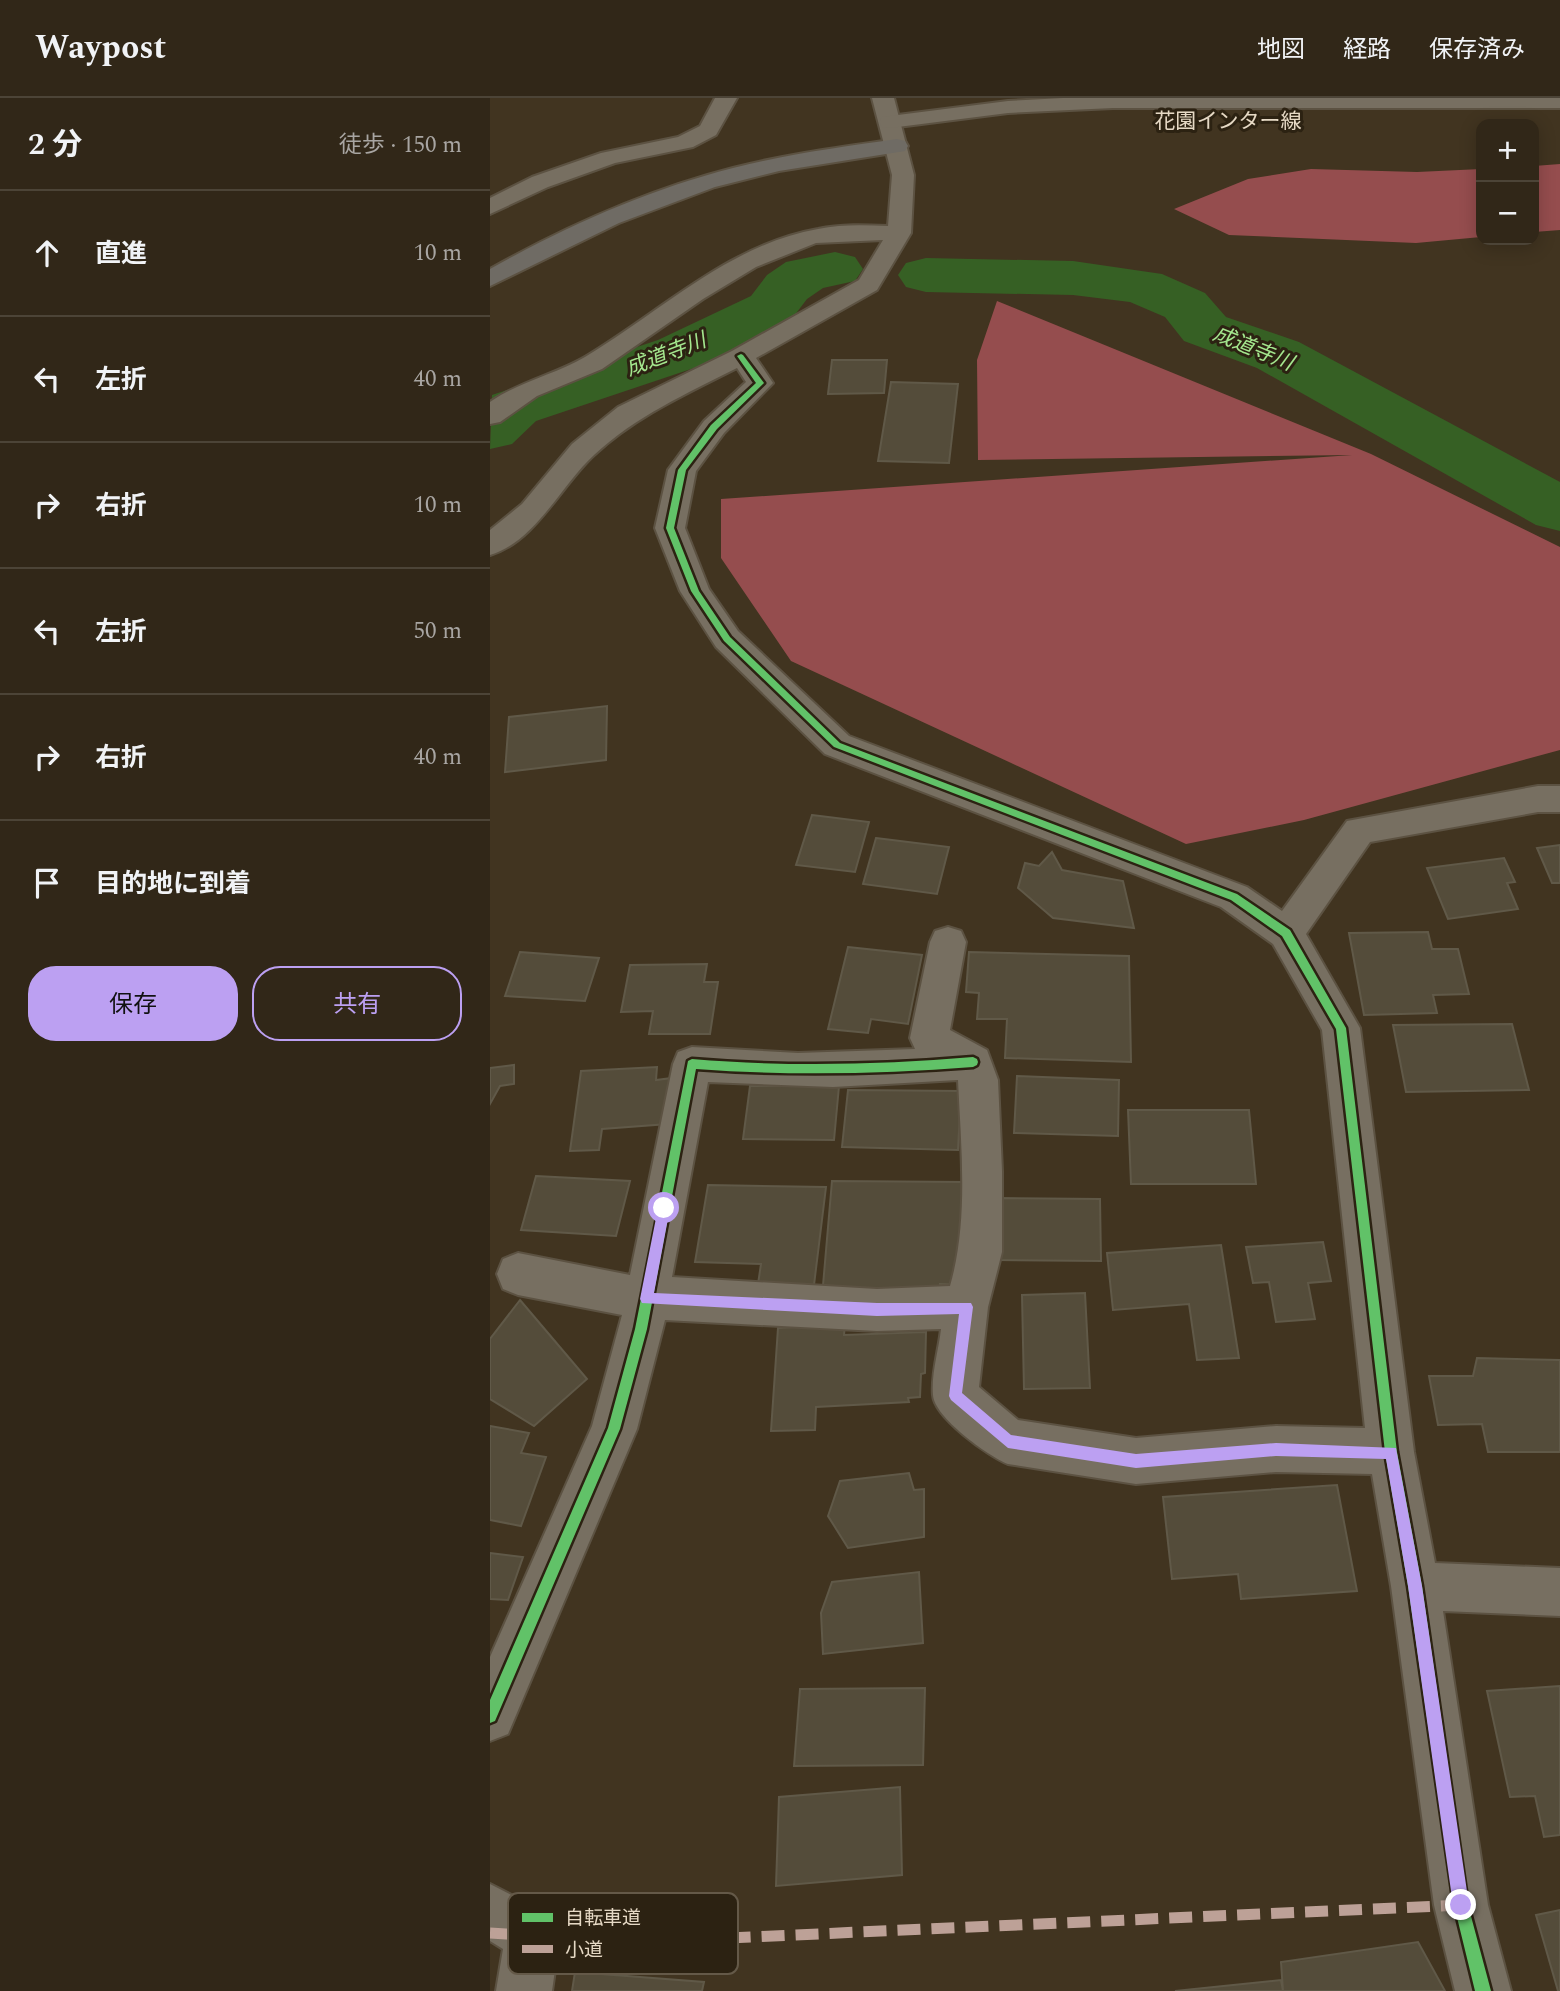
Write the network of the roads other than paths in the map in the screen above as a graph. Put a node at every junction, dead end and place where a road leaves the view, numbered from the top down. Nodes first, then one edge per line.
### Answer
1 (726, 98) edge
2 (883, 98) edge
3 (1560, 102) edge
4 (890, 122) junction
5 (1560, 122) edge
6 (1090, 124) dead end
7 (864, 127) dead end
8 (837, 132) dead end
9 (922, 142) dead end
10 (897, 146) junction
11 (490, 207) edge
12 (899, 233) junction
13 (522, 236) dead end
14 (490, 279) edge
15 (741, 356) junction
16 (490, 416) edge
17 (490, 545) edge
18 (1560, 799) edge
19 (1286, 933) junction
20 (948, 943) dead end
21 (973, 1062) junction
22 (518, 1274) dead end
23 (646, 1299) junction
24 (966, 1307) junction
25 (1391, 1452) junction
26 (1415, 1586) junction
27 (1560, 1592) edge
28 (490, 1716) edge
29 (490, 1911) edge
30 (508, 1921) edge
31 (1483, 1991) edge

1 - 11 street
2 - 4 street
3 - 4 street, 花園インター線
4 - 7 highway
4 - 10 street
5 - 6 street, 花園インター線
8 - 13 highway
9 - 10 street
10 - 12 street
10 - 14 highway
12 - 15 street
12 - 16 street
15 - 17 street
15 - 19 street
18 - 19 street
19 - 25 street
20 - 21 street
21 - 23 street
21 - 24 street
22 - 23 street
23 - 24 street
23 - 28 street
24 - 25 street
25 - 26 street
26 - 27 street
26 - 31 street
29 - 30 street

